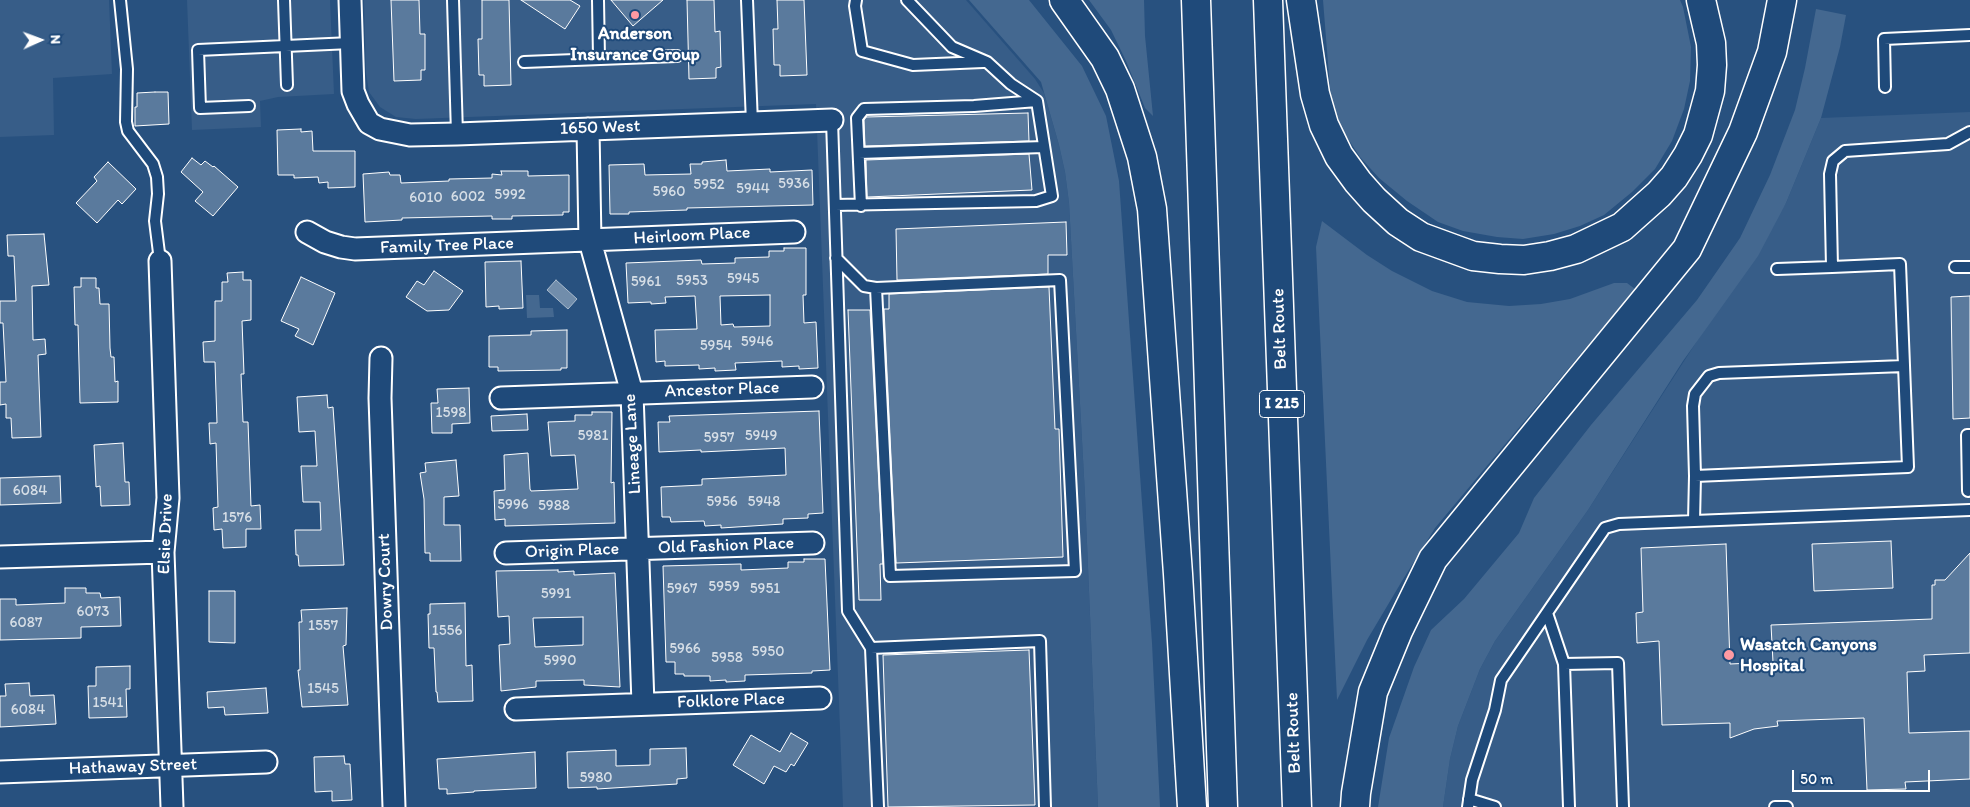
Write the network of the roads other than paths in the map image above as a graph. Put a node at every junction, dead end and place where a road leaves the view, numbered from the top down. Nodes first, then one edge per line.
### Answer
1 (120, 0) edge
2 (284, 0) edge
3 (350, 0) edge
4 (453, 0) edge
5 (598, 0) edge
6 (747, 0) edge
7 (856, 0) edge
8 (907, 0) edge
9 (1064, 0) edge
10 (1186, 0) edge
11 (1196, 0) edge
12 (1268, 0) edge
13 (1301, 0) edge
14 (1702, 0) edge
15 (1782, 0) edge
16 (1970, 35) edge
17 (351, 43) junction
18 (286, 46) junction
19 (678, 56) dead end
20 (599, 58) junction
21 (524, 62) dead end
22 (987, 62) junction
23 (287, 85) dead end
24 (1885, 87) dead end
25 (1199, 96) junction
26 (1037, 101) junction
27 (248, 106) dead end
28 (832, 120) joint
29 (752, 123) junction
30 (588, 129) junction
31 (1970, 132) edge
32 (457, 134) junction
33 (1044, 147) junction
34 (859, 153) junction
35 (835, 205) junction
36 (861, 206) junction
37 (307, 232) dead end
38 (794, 232) dead end
39 (590, 241) junction
40 (836, 258) junction
41 (160, 261) joint
42 (1832, 267) junction
43 (1955, 267) dead end
44 (1970, 267) edge
45 (1777, 269) dead end
46 (876, 288) junction
47 (381, 358) dead end
48 (1904, 366) junction
49 (812, 387) dead end
50 (632, 393) junction
51 (501, 398) dead end
52 (1970, 435) edge
53 (1695, 476) junction
54 (1968, 491) dead end
55 (1970, 510) edge
56 (1694, 521) junction
57 (813, 543) dead end
58 (638, 549) junction
59 (163, 552) junction
60 (506, 553) dead end
61 (0, 556) edge
62 (1547, 612) junction
63 (871, 648) junction
64 (1564, 664) junction
65 (820, 698) dead end
66 (643, 704) junction
67 (516, 709) dead end
68 (266, 762) dead end
69 (170, 766) junction
70 (0, 772) edge
71 (1468, 803) edge
72 (172, 807) edge
73 (394, 807) edge
74 (878, 807) edge
75 (1045, 807) edge
76 (1192, 807) edge
77 (1223, 807) edge
78 (1297, 807) edge
79 (1355, 807) edge
80 (1496, 807) edge
81 (1569, 807) edge
82 (1623, 807) edge
83 (1775, 807) edge
84 (1787, 807) edge

1 - 41 lane
2 - 18 lane
3 - 17 street
4 - 32 lane
5 - 20 lane
6 - 29 lane
7 - 22 lane
8 - 22 lane
9 - 76 highway
10 - 25 highway
11 - 25 highway
12 - 78 highway, Belt Route / I 215
13 - 14 highway
15 - 79 highway
16 - 24 lane
17 - 18 lane
17 - 32 street, 1650 West
18 - 23 lane
18 - 27 lane
19 - 20 lane
20 - 21 lane
22 - 26 lane
25 - 77 highway
26 - 33 lane
26 - 34 lane
28 - 29 street, 1650 West
28 - 35 lane
29 - 30 street, 1650 West
30 - 32 street, 1650 West
30 - 39 street, Lineage Lane
31 - 42 lane
33 - 34 lane
33 - 36 lane
34 - 36 lane
35 - 36 lane
35 - 40 lane
37 - 39 street, Family Tree Place
38 - 39 street, Heirloom Place
39 - 50 street, Lineage Lane
40 - 46 lane
40 - 63 lane
41 - 59 street, Elsie Drive
42 - 45 lane
42 - 48 lane
43 - 44 lane
46 - 46 lane
47 - 73 street, Dowry Court
48 - 53 lane
48 - 53 lane
49 - 50 street, Ancestor Place
50 - 51 street, Ancestor Place
50 - 58 street, Lineage Lane
52 - 54 lane
53 - 56 lane
55 - 56 lane
56 - 62 lane
57 - 58 street, Old Fashion Place
58 - 60 street, Origin Place
58 - 66 street, Lineage Lane
59 - 61 street
59 - 69 street, Elsie Drive
62 - 64 lane
62 - 71 lane
63 - 74 lane
63 - 75 lane
64 - 81 lane
64 - 82 lane
65 - 66 street, Folklore Place
66 - 67 street, Folklore Place
68 - 69 street, Hathaway Street
69 - 70 street, Hathaway Street
69 - 72 street, Elsie Drive
71 - 80 lane
83 - 84 lane

